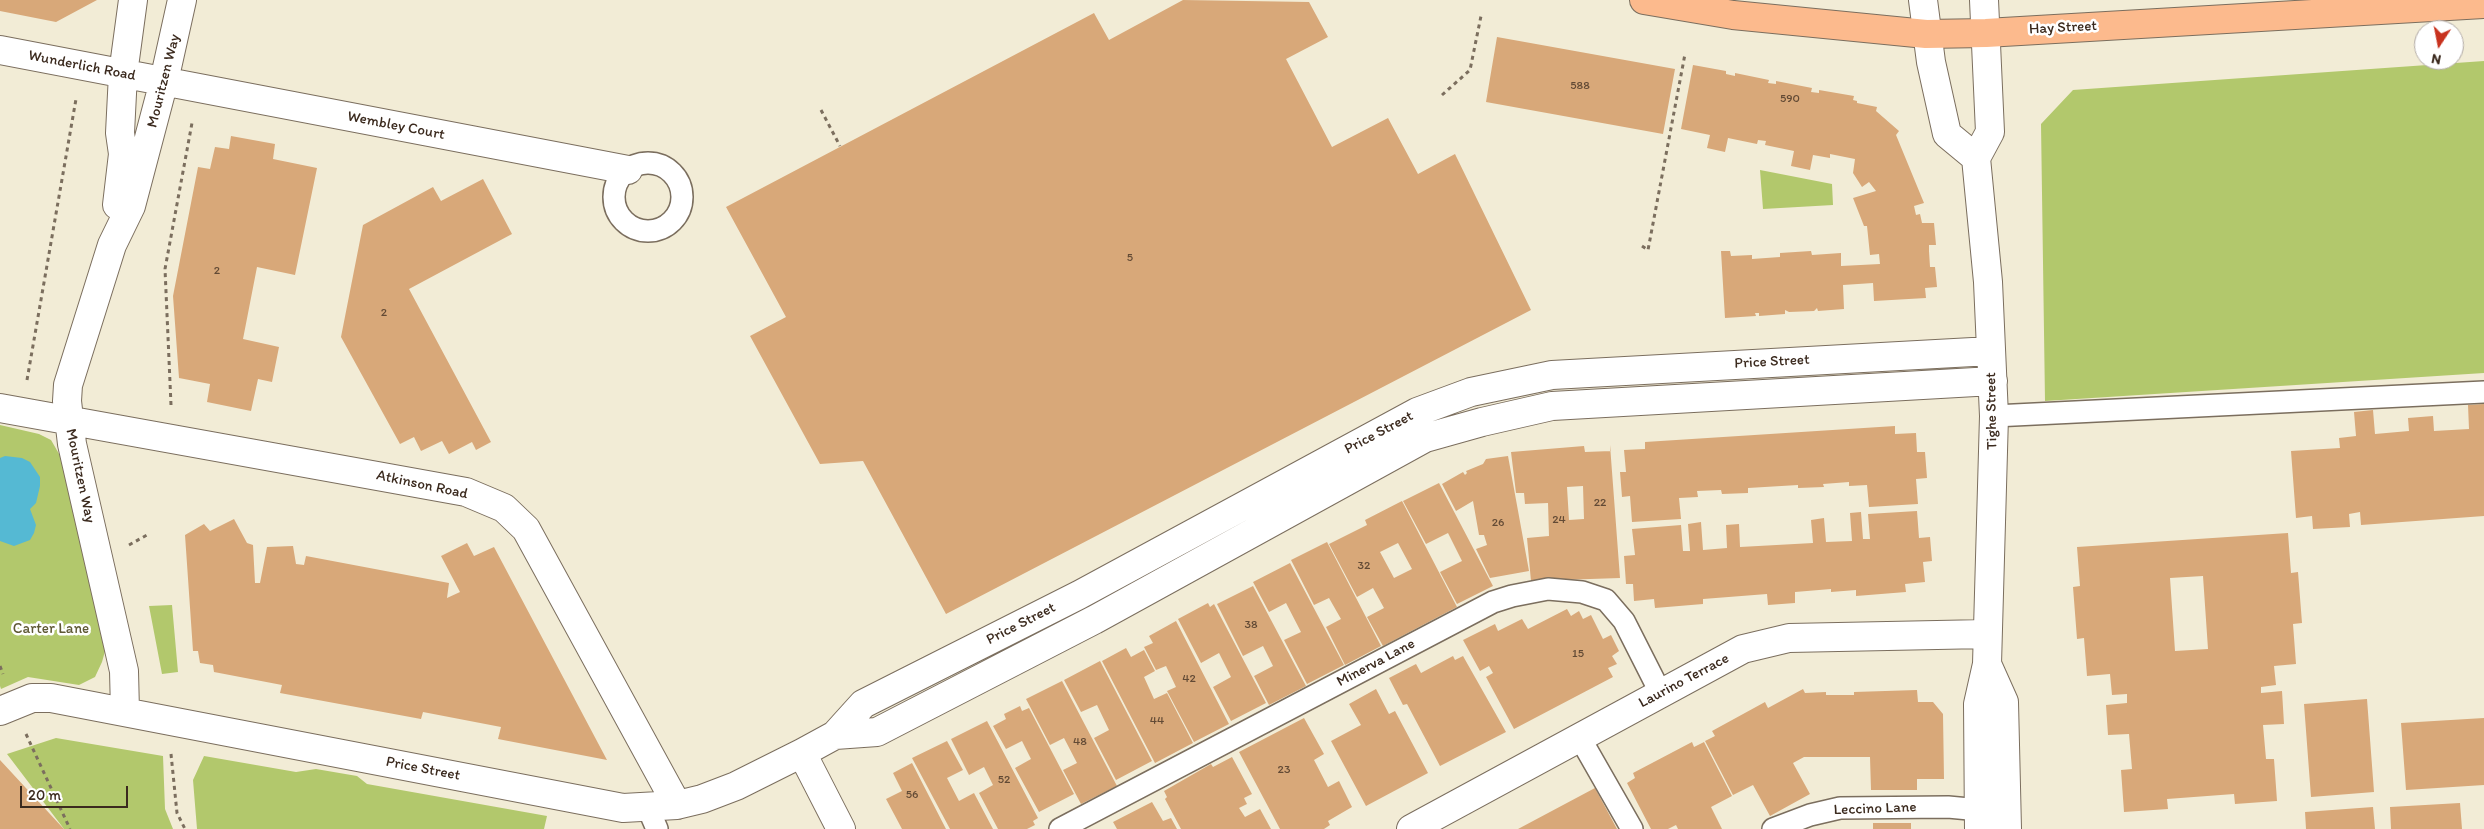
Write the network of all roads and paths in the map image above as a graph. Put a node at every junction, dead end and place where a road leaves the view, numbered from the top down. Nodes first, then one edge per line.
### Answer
1 (133, 0) edge
2 (182, 0) edge
3 (1644, 0) edge
4 (1923, 0) edge
5 (1984, 0) edge
6 (2484, 4) edge
7 (1481, 16) dead end
8 (1986, 33) junction
9 (1926, 34) junction
10 (0, 50) edge
11 (1685, 54) dead end
12 (123, 74) junction
13 (164, 81) junction
14 (1442, 95) dead end
15 (76, 99) dead end
16 (821, 110) dead end
17 (192, 123) dead end
18 (840, 146) dead end
19 (1976, 158) junction
20 (628, 170) dead end
21 (112, 245) junction
22 (1642, 246) dead end
23 (1991, 350) junction
24 (27, 380) dead end
25 (1993, 381) junction
26 (2484, 392) edge
27 (0, 408) edge
28 (171, 411) dead end
29 (1994, 416) junction
30 (68, 419) junction
31 (147, 535) dead end
32 (129, 544) dead end
33 (1986, 634) junction
34 (1987, 664) junction
35 (1661, 694) junction
36 (0, 711) edge
37 (125, 711) junction
38 (26, 733) dead end
39 (835, 735) junction
40 (1580, 738) junction
41 (171, 749) dead end
42 (802, 753) junction
43 (676, 805) junction
44 (653, 818) edge
45 (1979, 819) edge
46 (70, 829) edge
47 (184, 829) edge
48 (841, 829) edge
49 (1060, 829) edge
50 (1411, 829) edge
51 (1632, 829) edge
52 (1773, 829) edge
53 (2007, 829) edge

1 - 12 street, Mouritzen Way
2 - 13 street, Mouritzen Way
3 - 9 main road, Hay Street
4 - 9 street
5 - 8 street
6 - 8 main road, Hay Street
7 - 14 path
8 - 9 main road, Hay Street
8 - 19 street
9 - 19 street
10 - 12 street, Wunderlich Road
11 - 22 path
12 - 13 street, Wunderlich Road
12 - 21 street, Mouritzen Way
13 - 20 street, Wembley Court
13 - 21 street, Mouritzen Way
15 - 24 path
16 - 18 path
17 - 28 path
19 - 23 street, Tighe Street
21 - 30 street, Mouritzen Way
23 - 25 street, Tighe Street
23 - 39 street, Price Street
25 - 29 street, Tighe Street
25 - 39 street, Price Street
26 - 29 lane
27 - 30 street, Atkinson Road
29 - 33 street, Tighe Street
30 - 37 street, Mouritzen Way
30 - 43 street, Atkinson Road
31 - 32 path
33 - 34 street, Tighe Street
33 - 35 street, Laurino Terrace
34 - 45 street, Tighe Street
34 - 53 street, Tighe Street
35 - 40 street, Laurino Terrace
35 - 49 lane, Minerva Lane
36 - 37 street, Price Street
37 - 44 street, Price Street
38 - 46 path
39 - 42 street, Price Street
40 - 50 street, Laurino Terrace
40 - 51 lane
41 - 47 path
42 - 43 street, Price Street
42 - 48 street
43 - 44 street, Price Street
45 - 52 lane, Leccino Lane

